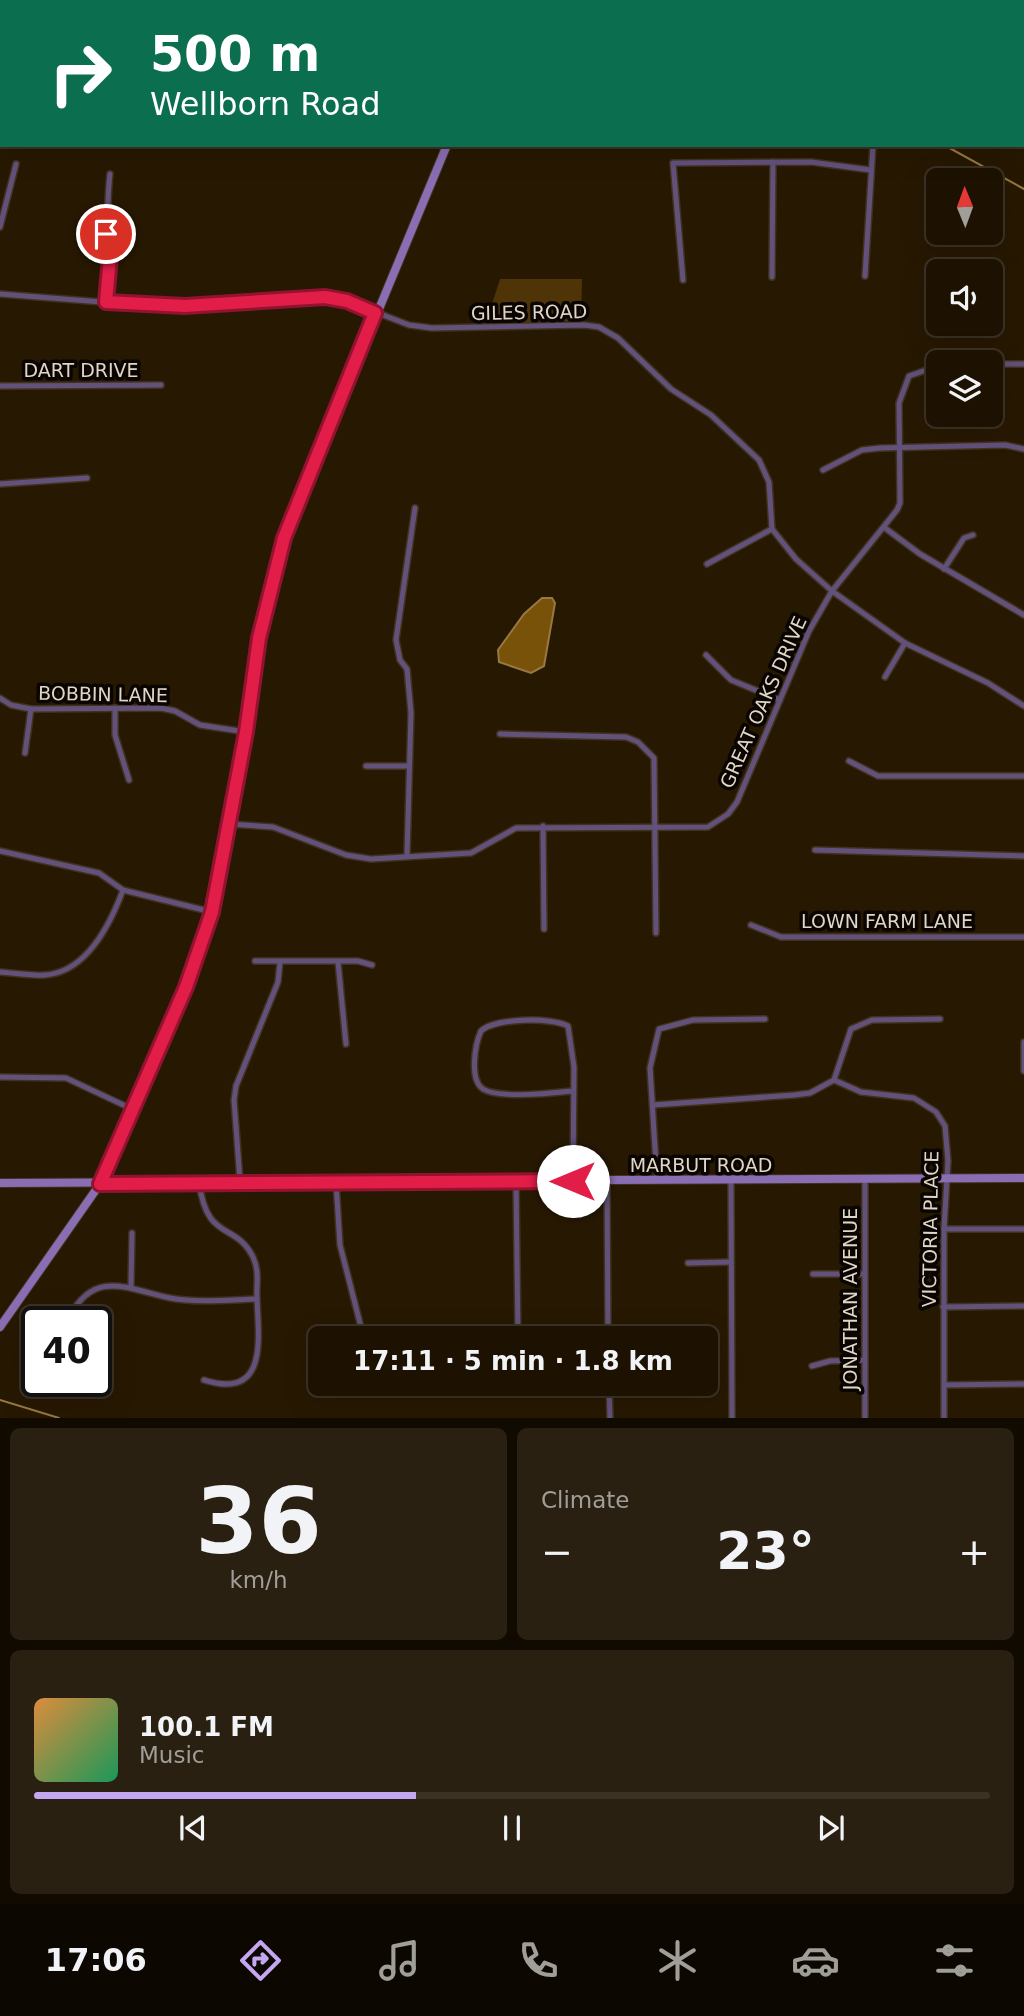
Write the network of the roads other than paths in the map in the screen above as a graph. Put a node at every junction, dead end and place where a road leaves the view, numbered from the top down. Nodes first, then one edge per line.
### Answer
1 (446, 147) edge
2 (873, 147) edge
3 (773, 162) junction
4 (16, 164) dead end
5 (871, 170) junction
6 (110, 174) dead end
7 (0, 227) edge
8 (865, 275) dead end
9 (772, 277) dead end
10 (683, 281) dead end
11 (0, 294) edge
12 (106, 302) junction
13 (375, 313) junction
14 (1003, 364) edge
15 (1024, 364) edge
16 (926, 370) edge
17 (161, 384) dead end
18 (0, 386) edge
19 (899, 447) junction
20 (1024, 449) edge
21 (823, 470) dead end
22 (87, 478) dead end
23 (0, 484) edge
24 (415, 508) dead end
25 (885, 528) junction
26 (772, 529) junction
27 (973, 535) dead end
28 (707, 564) dead end
29 (944, 569) junction
30 (832, 591) junction
31 (1024, 615) edge
32 (905, 643) junction
33 (706, 655) dead end
34 (885, 677) dead end
35 (0, 698) edge
36 (780, 700) junction
37 (1024, 706) edge
38 (115, 708) junction
39 (32, 709) junction
40 (246, 732) junction
41 (500, 734) dead end
42 (25, 753) dead end
43 (849, 761) dead end
44 (366, 766) dead end
45 (408, 766) junction
46 (1024, 776) edge
47 (129, 780) dead end
48 (229, 824) junction
49 (543, 826) junction
50 (657, 827) junction
51 (815, 850) dead end
52 (0, 851) edge
53 (407, 855) junction
54 (1024, 856) edge
55 (123, 890) junction
56 (212, 912) junction
57 (751, 925) dead end
58 (544, 929) dead end
59 (656, 933) dead end
60 (1024, 937) edge
61 (255, 961) dead end
62 (280, 962) junction
63 (338, 962) junction
64 (372, 965) dead end
65 (0, 972) edge
66 (765, 1019) dead end
67 (940, 1019) dead end
68 (1024, 1042) edge
69 (346, 1044) dead end
70 (1024, 1071) edge
71 (0, 1077) edge
72 (834, 1080) junction
73 (572, 1091) junction
74 (653, 1105) junction
75 (132, 1109) junction
76 (1024, 1178) edge
77 (657, 1180) junction
78 (866, 1180) junction
79 (947, 1180) junction
80 (240, 1181) junction
81 (516, 1181) junction
82 (573, 1181) junction
83 (607, 1181) junction
84 (731, 1181) junction
85 (199, 1182) junction
86 (336, 1182) junction
87 (0, 1183) edge
88 (80, 1184) junction
89 (100, 1184) junction
90 (87, 1204) junction
91 (944, 1229) junction
92 (1024, 1229) edge
93 (132, 1233) dead end
94 (731, 1262) junction
95 (688, 1263) dead end
96 (813, 1274) dead end
97 (865, 1274) junction
98 (131, 1286) junction
99 (257, 1299) junction
100 (76, 1306) edge
101 (1024, 1306) edge
102 (943, 1307) junction
103 (360, 1326) edge
104 (518, 1326) edge
105 (608, 1326) edge
106 (0, 1327) edge
107 (865, 1360) junction
108 (811, 1366) dead end
109 (204, 1380) dead end
110 (1024, 1384) edge
111 (944, 1385) junction
112 (609, 1396) edge
113 (610, 1418) edge
114 (732, 1418) edge
115 (865, 1418) edge
116 (944, 1418) edge

1 - 13 street
2 - 5 street
3 - 5 street
3 - 9 street
3 - 10 street
4 - 7 street
5 - 8 street
6 - 12 street
11 - 12 street, GILES ROAD
12 - 13 street, GILES ROAD
13 - 26 street, GILES ROAD
13 - 40 street
14 - 15 street
16 - 19 street, GREAT OAKS DRIVE
17 - 18 street, DART DRIVE
19 - 20 street
19 - 21 street
19 - 25 street, GREAT OAKS DRIVE
22 - 23 street
24 - 45 street
25 - 29 street
25 - 30 street, GREAT OAKS DRIVE
26 - 28 street
26 - 30 street
27 - 29 street
29 - 31 street
30 - 32 street
30 - 36 street, GREAT OAKS DRIVE
32 - 34 street
32 - 37 street
33 - 36 street
35 - 39 street, BOBBIN LANE
36 - 50 street, GREAT OAKS DRIVE
38 - 39 street, BOBBIN LANE
38 - 40 street, BOBBIN LANE
38 - 47 street
39 - 42 street
40 - 48 street
41 - 50 street
43 - 46 street
44 - 45 street
45 - 53 street
48 - 53 street, GREAT OAKS DRIVE
48 - 56 street
49 - 50 street, GREAT OAKS DRIVE
49 - 53 street, GREAT OAKS DRIVE
49 - 58 street
50 - 59 street
51 - 54 street
52 - 55 street
55 - 56 street
55 - 65 street
56 - 75 street
57 - 60 street, LOWN FARM LANE
61 - 62 street
62 - 63 street
62 - 80 street
63 - 64 street
63 - 69 street
66 - 74 street
67 - 72 street
68 - 70 street
71 - 75 street
72 - 74 street
72 - 79 street, VICTORIA PLACE
73 - 73 street
73 - 82 street
74 - 77 street
75 - 89 street
76 - 79 street, MARBUT ROAD
77 - 83 street, MARBUT ROAD
77 - 84 street, MARBUT ROAD
78 - 79 street, MARBUT ROAD
78 - 84 street, MARBUT ROAD
78 - 97 street, JONATHAN AVENUE
79 - 91 street, VICTORIA PLACE
80 - 85 street, MARBUT ROAD
80 - 86 street, MARBUT ROAD
81 - 82 street, MARBUT ROAD
81 - 86 street, MARBUT ROAD
81 - 104 street
82 - 83 street, MARBUT ROAD
83 - 105 street
84 - 94 street
85 - 89 street, MARBUT ROAD
85 - 99 street
86 - 103 street
87 - 88 street, MARBUT ROAD
88 - 89 street, MARBUT ROAD
88 - 90 street
89 - 90 street
90 - 106 street
91 - 92 street
91 - 102 street, VICTORIA PLACE
93 - 98 street
94 - 95 street
94 - 114 street
96 - 97 street
97 - 107 street, JONATHAN AVENUE
98 - 99 street
98 - 100 street
99 - 109 street
101 - 102 street
102 - 111 street, VICTORIA PLACE
107 - 108 street
107 - 115 street, JONATHAN AVENUE
110 - 111 street
111 - 116 street, VICTORIA PLACE
112 - 113 street

